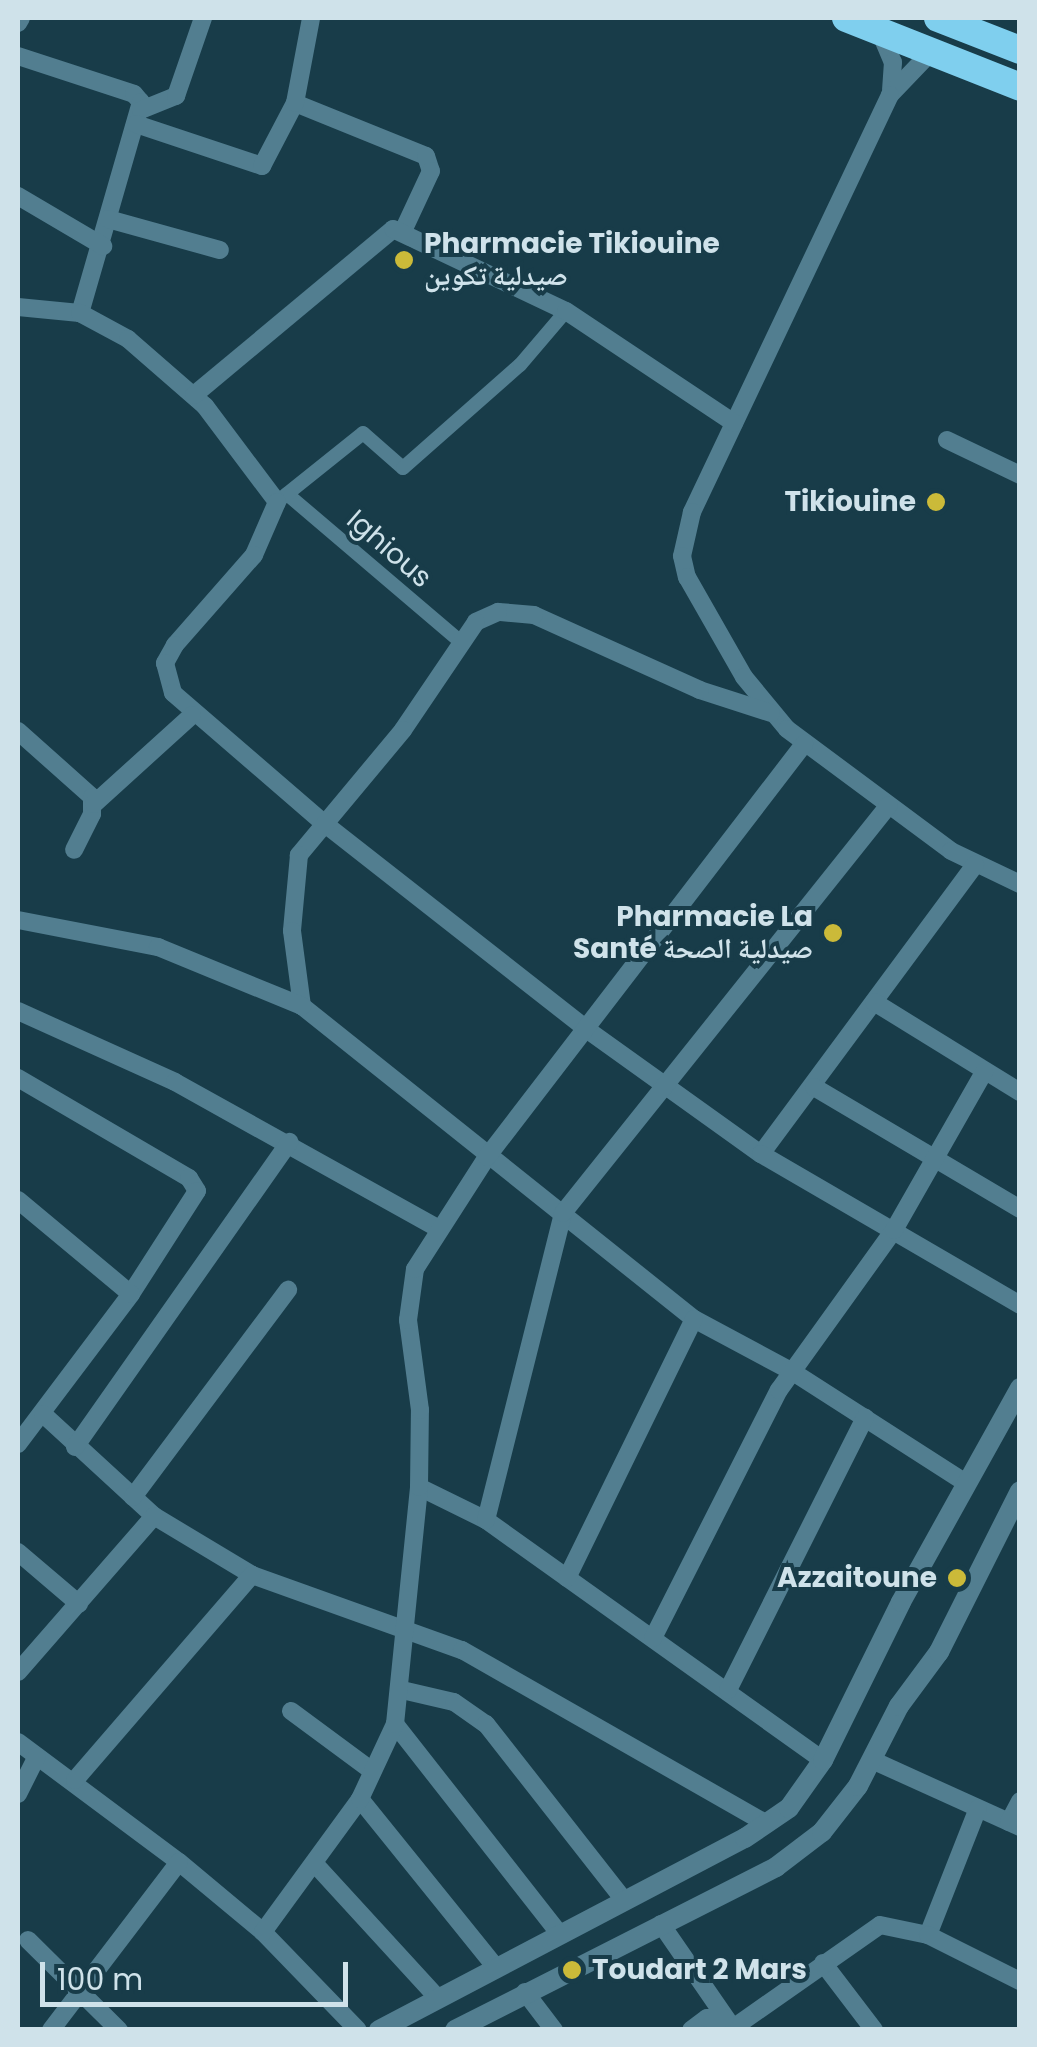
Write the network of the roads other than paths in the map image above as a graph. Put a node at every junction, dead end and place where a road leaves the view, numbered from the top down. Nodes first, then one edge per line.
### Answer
1 (203, 18) edge
2 (311, 18) edge
3 (846, 18) edge
4 (938, 18) edge
5 (880, 32) junction
6 (1020, 50) edge
7 (932, 51) junction
8 (18, 56) edge
9 (1020, 87) edge
10 (890, 95) junction
11 (295, 103) junction
12 (138, 117) junction
13 (18, 196) edge
14 (108, 219) junction
15 (403, 231) junction
16 (102, 246) junction
17 (220, 250) dead end
18 (18, 307) edge
19 (566, 311) junction
20 (80, 312) junction
21 (194, 395) junction
22 (734, 424) junction
23 (947, 440) dead end
24 (1020, 476) edge
25 (282, 498) junction
26 (460, 640) junction
27 (771, 713) junction
28 (192, 715) junction
29 (18, 731) edge
30 (804, 744) junction
31 (94, 804) junction
32 (889, 805) junction
33 (326, 824) junction
34 (74, 850) dead end
35 (974, 866) junction
36 (1020, 884) edge
37 (18, 920) edge
38 (874, 1002) junction
39 (302, 1006) junction
40 (18, 1011) edge
41 (589, 1031) junction
42 (984, 1072) junction
43 (18, 1078) edge
44 (670, 1087) junction
45 (814, 1087) junction
46 (1020, 1092) edge
47 (289, 1142) junction
48 (761, 1154) junction
49 (487, 1156) junction
50 (936, 1158) junction
51 (18, 1200) edge
52 (1020, 1210) edge
53 (563, 1213) junction
54 (436, 1228) junction
55 (894, 1230) junction
56 (288, 1290) dead end
57 (131, 1294) junction
58 (1020, 1305) edge
59 (694, 1318) junction
60 (793, 1372) junction
61 (1020, 1388) edge
62 (43, 1414) junction
63 (865, 1418) junction
64 (18, 1444) edge
65 (75, 1447) junction
66 (966, 1483) junction
67 (419, 1486) junction
68 (1020, 1491) edge
69 (133, 1497) junction
70 (154, 1516) junction
71 (486, 1520) junction
72 (18, 1552) edge
73 (252, 1576) junction
74 (567, 1578) junction
75 (79, 1604) junction
76 (408, 1633) junction
77 (653, 1638) junction
78 (18, 1672) edge
79 (402, 1690) junction
80 (728, 1690) junction
81 (292, 1711) dead end
82 (395, 1724) junction
83 (18, 1742) edge
84 (37, 1756) junction
85 (823, 1760) junction
86 (872, 1760) junction
87 (372, 1771) junction
88 (75, 1780) junction
89 (18, 1794) edge
90 (360, 1800) junction
91 (1020, 1801) edge
92 (978, 1808) junction
93 (767, 1824) junction
94 (1014, 1824) edge
95 (179, 1862) junction
96 (314, 1864) junction
97 (624, 1899) junction
98 (662, 1924) junction
99 (263, 1932) junction
100 (558, 1932) junction
101 (928, 1935) junction
102 (28, 1940) dead end
103 (823, 1963) junction
104 (494, 1965) junction
105 (1020, 1981) edge
106 (79, 1988) junction
107 (525, 1992) junction
108 (435, 1995) junction
109 (730, 2025) edge
110 (51, 2030) edge
111 (119, 2030) edge
112 (358, 2030) edge
113 (379, 2030) edge
114 (454, 2030) edge
115 (554, 2030) edge
116 (691, 2030) edge
117 (874, 2030) edge

1 - 12 street
2 - 11 street
3 - 5 highway
4 - 6 highway
5 - 7 highway
5 - 10 street
7 - 9 highway
7 - 10 street
8 - 12 street
10 - 22 street
11 - 12 street
11 - 15 street
12 - 14 street
13 - 16 street
14 - 16 street
14 - 17 street
15 - 19 street
15 - 21 street
16 - 20 street
18 - 20 street
19 - 22 street
19 - 25 street
20 - 21 street
21 - 25 street
22 - 27 street
23 - 24 street
25 - 26 street, Ighious
25 - 28 street
26 - 27 street
26 - 33 street
27 - 30 street
28 - 31 street
28 - 33 street
29 - 31 street
30 - 32 street
30 - 41 street
31 - 34 street
32 - 35 street
32 - 44 street
33 - 39 street
33 - 41 street
35 - 36 street
35 - 38 street
37 - 39 street
38 - 42 street
38 - 45 street
39 - 49 street
40 - 47 street
41 - 44 street
41 - 49 street
42 - 46 street
42 - 50 street
43 - 57 street
44 - 48 street
44 - 53 street
45 - 48 street
45 - 50 street
47 - 54 street
47 - 65 street
48 - 55 street
49 - 53 street
49 - 54 street
50 - 52 street
50 - 55 street
51 - 57 street
53 - 59 street
53 - 71 street
54 - 67 street
55 - 58 street
55 - 60 street
56 - 69 street
57 - 62 street
59 - 60 street
59 - 74 street
60 - 63 street
60 - 77 street
61 - 66 street
62 - 64 street
62 - 65 street
63 - 66 street
63 - 80 street
65 - 69 street
66 - 85 street
67 - 71 street
67 - 76 street
68 - 86 street
69 - 70 street
70 - 73 street
70 - 75 street
71 - 74 street
72 - 75 street
73 - 76 street
73 - 88 street
74 - 77 street
75 - 78 street
76 - 79 street
76 - 93 street
77 - 80 street
79 - 82 street
79 - 97 street
80 - 85 street
81 - 87 street
82 - 87 street
82 - 100 street
83 - 84 street
84 - 88 street
84 - 89 street
85 - 93 street
86 - 92 street
86 - 98 street
87 - 90 street
88 - 95 street
90 - 96 street
90 - 104 street
91 - 94 street
92 - 94 street
92 - 101 street
93 - 97 street
95 - 99 street
95 - 106 street
96 - 99 street
96 - 108 street
97 - 100 street
98 - 107 street
98 - 109 street
99 - 112 street
100 - 104 street
101 - 103 street
101 - 105 street
102 - 106 street
103 - 109 street
103 - 117 street
104 - 108 street
106 - 110 street
106 - 111 street
107 - 114 street
107 - 115 street
108 - 113 street
109 - 116 street

